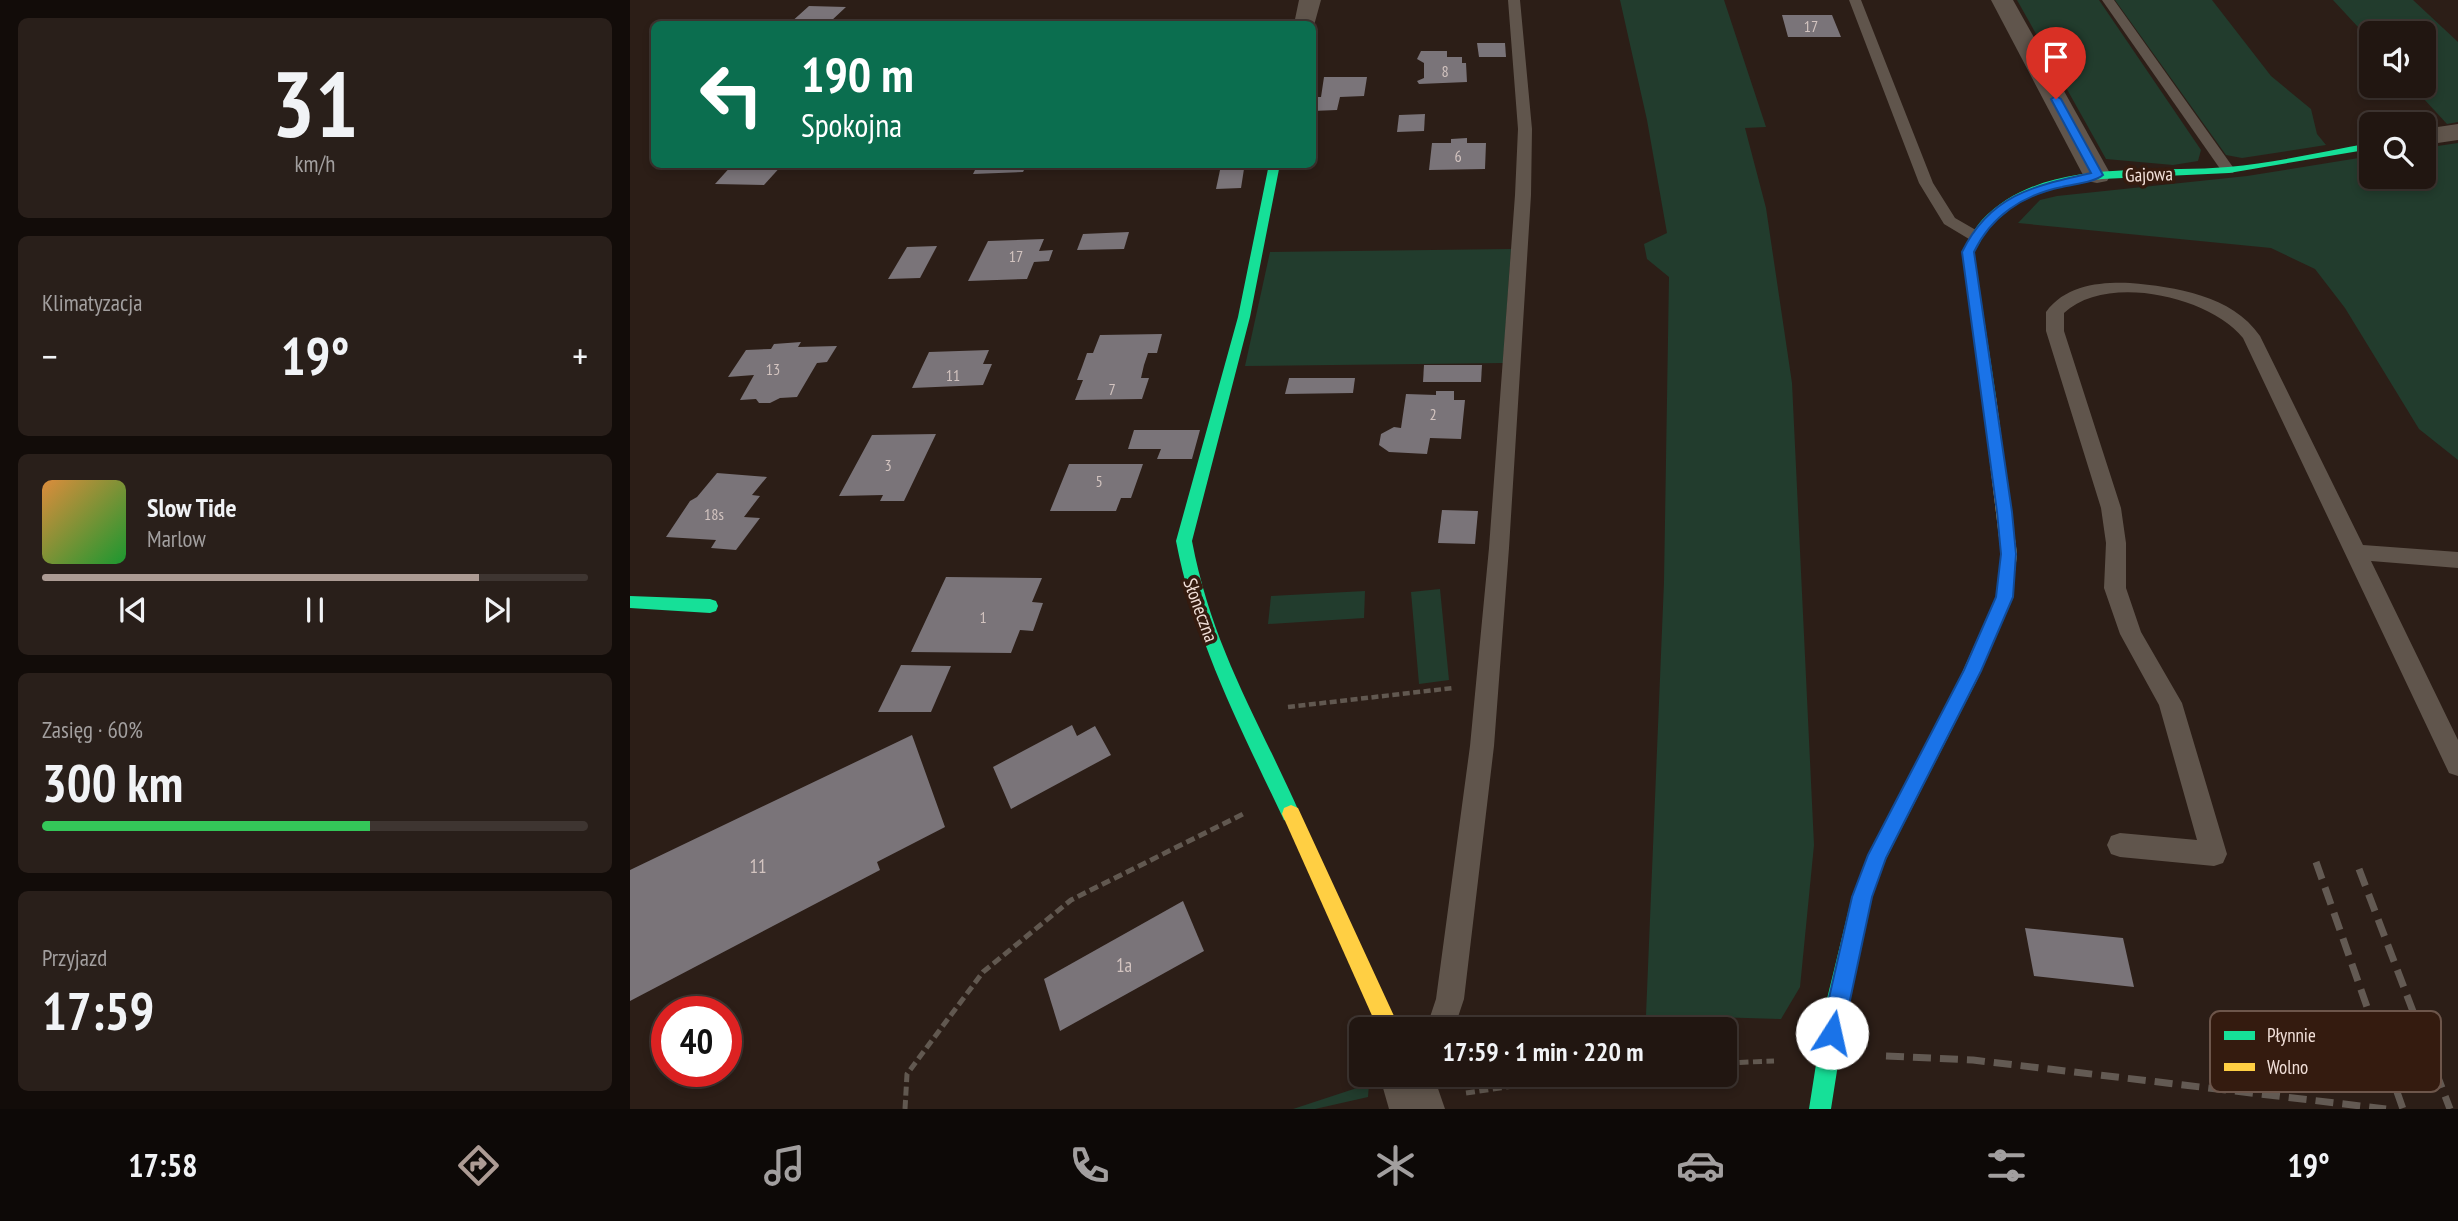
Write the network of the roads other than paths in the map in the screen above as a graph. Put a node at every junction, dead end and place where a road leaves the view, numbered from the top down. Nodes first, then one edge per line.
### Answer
1 (1310, 0) edge
2 (1514, 0) edge
3 (1855, 0) edge
4 (2002, 0) edge
5 (2108, 0) edge
6 (1306, 21) edge
7 (2458, 132) edge
8 (2436, 136) edge
9 (2359, 148) edge
10 (1275, 168) edge
11 (2228, 170) junction
12 (2097, 175) junction
13 (1975, 236) junction
14 (2356, 552) junction
15 (2458, 560) edge
16 (630, 602) edge
17 (710, 606) dead end
18 (2458, 765) edge
19 (2120, 845) dead end
20 (1384, 1017) edge
21 (1444, 1017) edge
22 (1820, 1109) edge

1 - 6 street
2 - 21 lane
3 - 13 lane
4 - 12 street
5 - 11 lane
7 - 8 street
9 - 11 street, Gajowa
10 - 20 street, Słoneczna
11 - 12 street, Gajowa
12 - 13 street, Gajowa
13 - 22 street
14 - 15 lane
14 - 18 lane
14 - 19 lane
16 - 17 street

